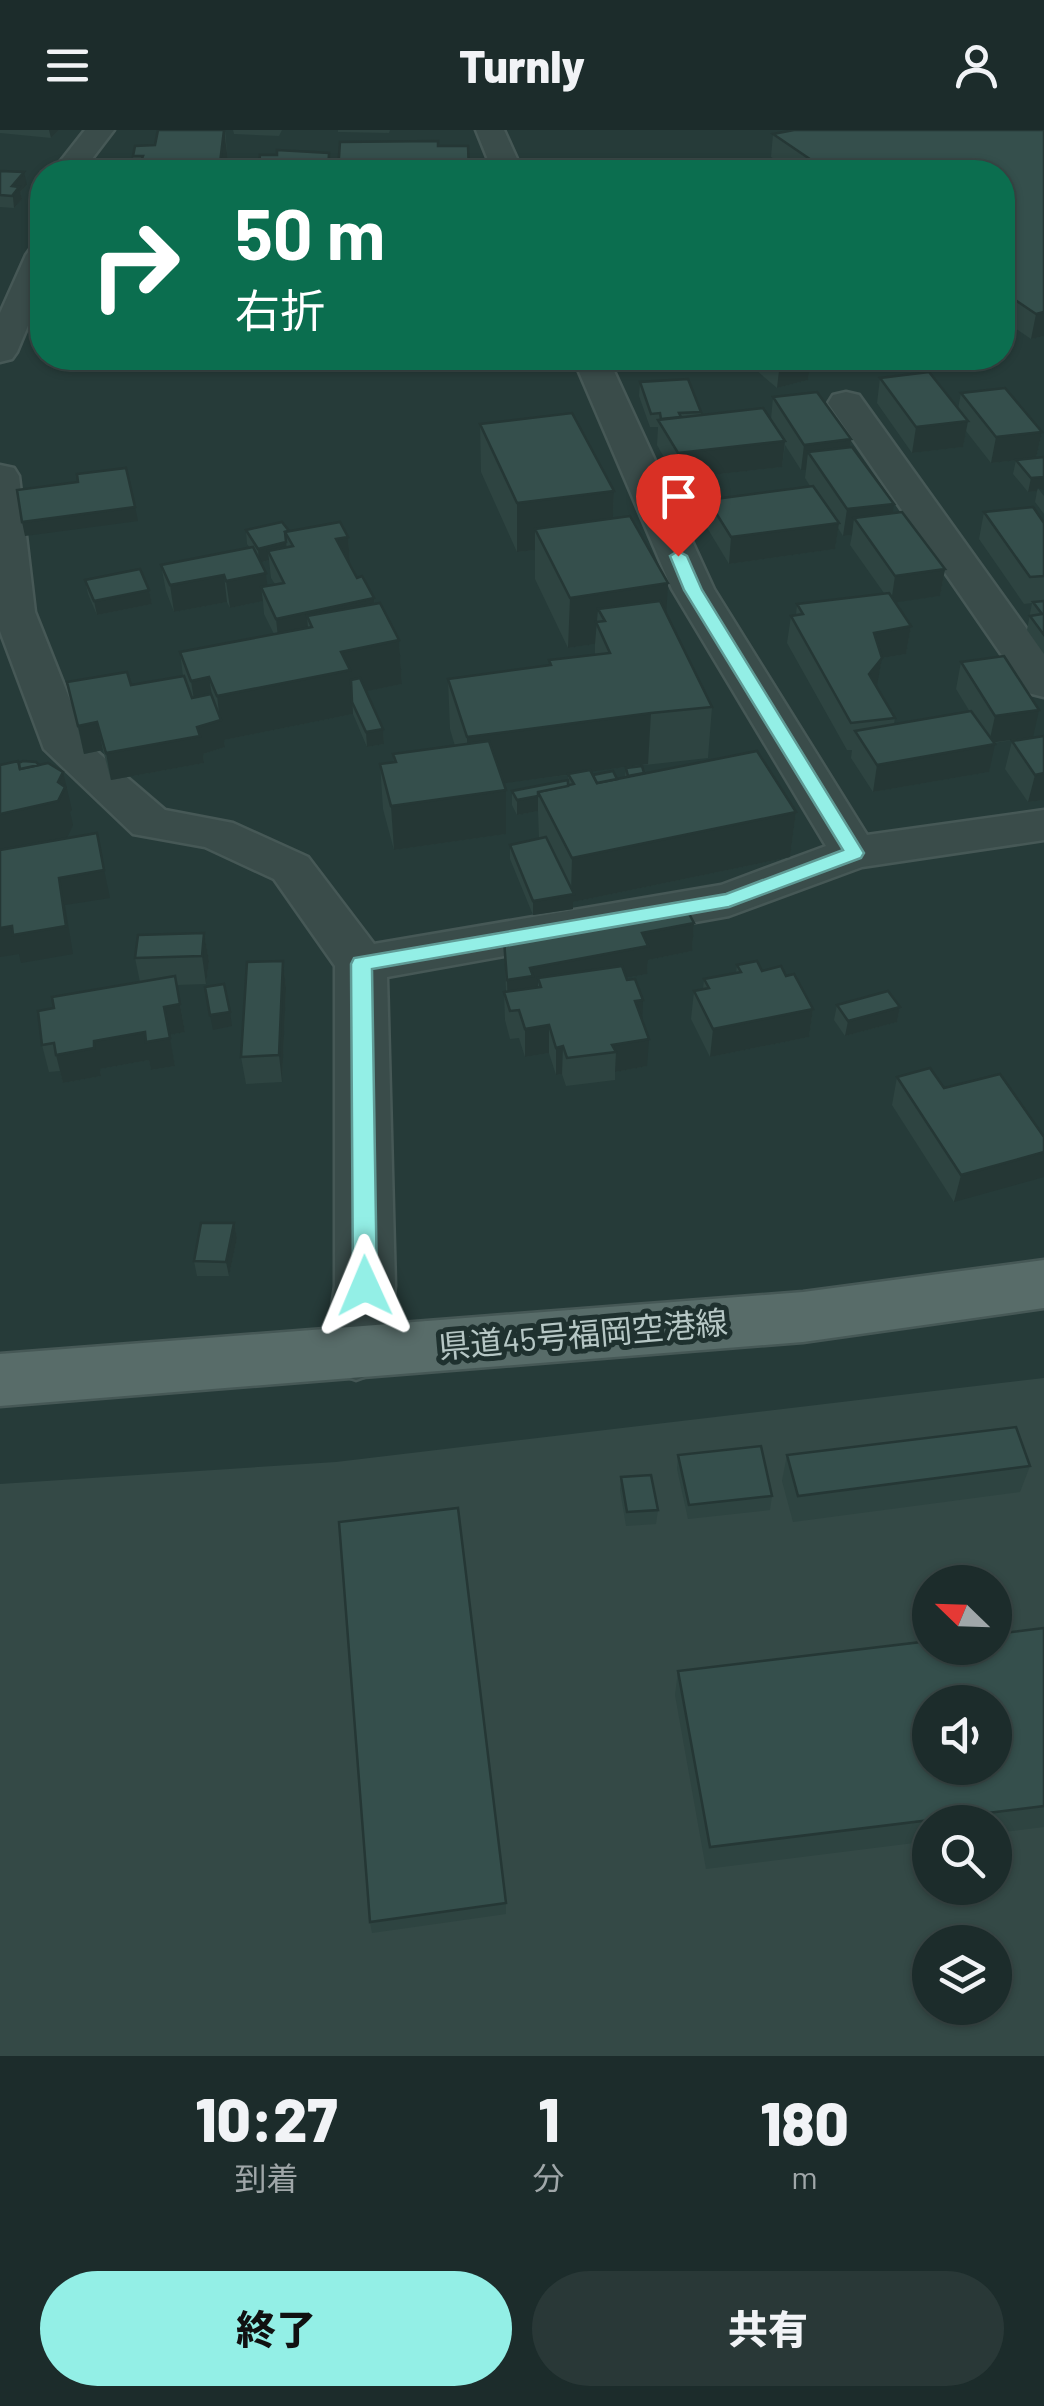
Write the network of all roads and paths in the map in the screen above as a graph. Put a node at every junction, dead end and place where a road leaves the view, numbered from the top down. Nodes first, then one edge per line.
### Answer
1 (100, 130) edge
2 (490, 130) edge
3 (76, 160) edge
4 (503, 160) edge
5 (30, 283) edge
6 (0, 352) edge
7 (595, 370) edge
8 (846, 403) dead end
9 (0, 476) edge
10 (1044, 684) edge
11 (1044, 824) edge
12 (854, 853) junction
13 (362, 964) junction
14 (1044, 1284) edge
15 (356, 1354) junction
16 (0, 1380) edge

1 - 3 street
2 - 4 street
5 - 6 street
7 - 12 street
8 - 10 street
9 - 13 street
11 - 12 street
12 - 13 street
13 - 15 street
14 - 15 main road, 県道45号福岡空港線
15 - 16 main road, 県道45号福岡空港線

